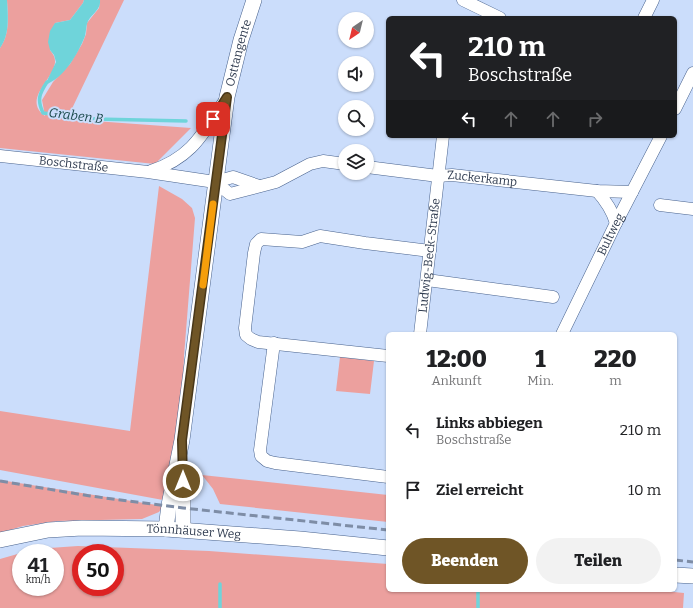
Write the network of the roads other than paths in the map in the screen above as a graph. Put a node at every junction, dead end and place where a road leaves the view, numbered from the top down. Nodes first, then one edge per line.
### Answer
1 (254, 0) edge
2 (463, 0) edge
3 (652, 0) edge
4 (477, 8) edge
5 (495, 16) edge
6 (645, 16) edge
7 (693, 73) edge
8 (227, 97) junction
9 (677, 105) edge
10 (443, 138) edge
11 (660, 138) edge
12 (0, 156) edge
13 (338, 163) edge
14 (374, 168) edge
15 (148, 172) junction
16 (438, 176) junction
17 (215, 182) junction
18 (597, 191) junction
19 (632, 192) junction
20 (660, 205) dead end
21 (693, 209) edge
22 (616, 223) junction
23 (430, 251) junction
24 (427, 280) junction
25 (553, 297) dead end
26 (420, 332) edge
27 (563, 332) edge
28 (274, 343) junction
29 (386, 356) edge
30 (182, 440) junction
31 (386, 477) edge
32 (166, 529) junction
33 (183, 530) junction
34 (0, 540) edge
35 (386, 548) edge
36 (677, 575) edge
37 (693, 576) edge

1 - 8 main road, Osttangente
2 - 4 street
3 - 6 street
4 - 5 street
7 - 9 street
8 - 15 street, Boschstraße
8 - 17 main road, Osttangente
10 - 16 street, Ludwig-Beck-Straße
11 - 19 street, Bultweg
12 - 15 street, Boschstraße
13 - 17 street
14 - 16 street, Zuckerkamp
15 - 17 street, Boschstraße
16 - 18 street, Zuckerkamp
16 - 23 street, Ludwig-Beck-Straße
17 - 30 main road, Osttangente
18 - 19 street, Zuckerkamp
18 - 22 street
19 - 22 street, Bultweg
20 - 21 street
22 - 27 street, Bultweg
23 - 24 street, Ludwig-Beck-Straße
23 - 28 street
24 - 25 street
24 - 26 street, Ludwig-Beck-Straße
28 - 29 street
28 - 31 street
30 - 32 main road, Osttangente
30 - 33 main road, Osttangente
32 - 33 main road, Tönnhäuser Weg
32 - 34 main road, Tönnhäuser Weg
33 - 35 main road, Tönnhäuser Weg
36 - 37 main road

